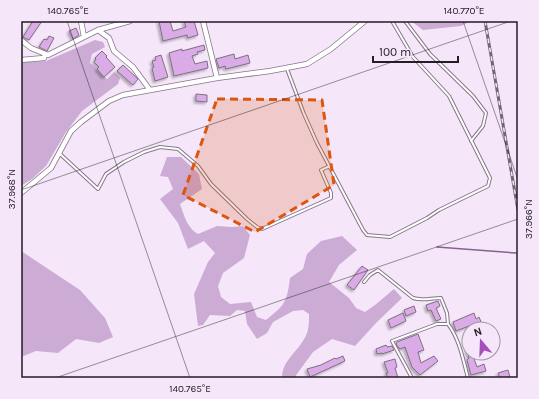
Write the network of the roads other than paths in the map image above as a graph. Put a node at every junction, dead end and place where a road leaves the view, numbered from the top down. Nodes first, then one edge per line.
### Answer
1 (81, 21) edge
2 (128, 21) edge
3 (203, 21) edge
4 (365, 21) edge
5 (392, 21) edge
6 (405, 21) edge
7 (98, 30) junction
8 (84, 37) junction
9 (21, 40) edge
10 (44, 54) junction
11 (21, 60) edge
12 (287, 68) junction
13 (217, 78) junction
14 (150, 90) junction
15 (472, 141) junction
16 (59, 153) junction
17 (330, 166) junction
18 (21, 193) edge
19 (364, 282) dead end
20 (448, 324) junction
21 (412, 378) edge
22 (468, 378) edge

1 - 8 street
2 - 7 street
3 - 13 street
4 - 12 street
5 - 15 lane
6 - 15 lane
7 - 8 street
7 - 14 street
8 - 10 street
9 - 10 street
10 - 11 street
12 - 13 street
12 - 17 lane
13 - 14 street
14 - 16 street
15 - 17 lane
16 - 17 lane
16 - 18 street
19 - 20 lane
20 - 21 lane
20 - 22 lane

